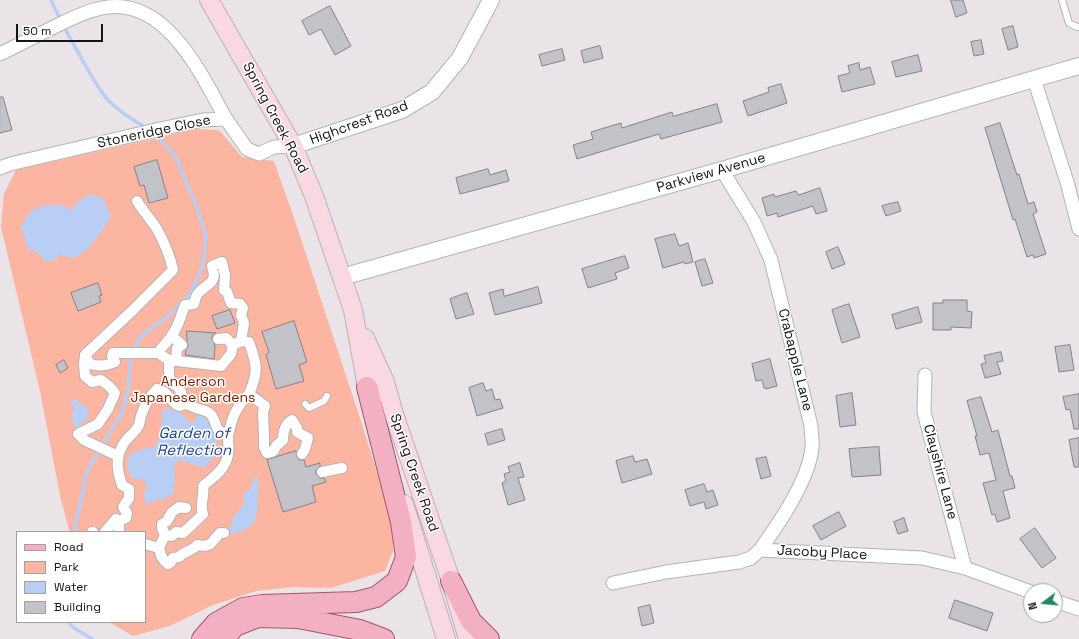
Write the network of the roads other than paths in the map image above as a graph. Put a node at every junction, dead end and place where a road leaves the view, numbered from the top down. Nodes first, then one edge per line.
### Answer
1 (491, 0) edge
2 (1062, 0) edge
3 (213, 2) edge
4 (1079, 27) edge
5 (0, 54) edge
6 (1079, 66) edge
7 (1034, 79) junction
8 (226, 119) junction
9 (293, 146) junction
10 (0, 168) edge
11 (722, 170) junction
12 (1073, 181) edge
13 (137, 201) dead end
14 (1079, 229) edge
15 (342, 277) junction
16 (352, 310) junction
17 (172, 336) junction
18 (218, 339) dead end
19 (237, 343) junction
20 (154, 353) junction
21 (85, 355) junction
22 (173, 360) junction
23 (926, 375) dead end
24 (368, 387) junction
25 (249, 394) junction
26 (326, 396) dead end
27 (184, 404) junction
28 (305, 404) dead end
29 (228, 436) junction
30 (302, 454) dead end
31 (115, 455) junction
32 (342, 468) dead end
33 (322, 472) dead end
34 (186, 508) dead end
35 (119, 521) junction
36 (106, 531) edge
37 (119, 531) edge
38 (224, 533) dead end
39 (165, 535) junction
40 (146, 544) edge
41 (159, 548) junction
42 (760, 550) junction
43 (964, 568) junction
44 (451, 581) junction
45 (613, 583) dead end
46 (1023, 589) edge
47 (1063, 604) edge
48 (1079, 609) edge
49 (202, 639) edge
50 (224, 639) edge
51 (384, 639) edge
52 (446, 639) edge
53 (468, 639) edge
54 (489, 639) edge

1 - 9 street, Highcrest Road
2 - 4 lane
3 - 9 main road, Spring Creek Road
5 - 8 street
6 - 7 street, Parkview Avenue
7 - 11 street, Parkview Avenue
7 - 12 street
8 - 9 street, Stoneridge Close
8 - 10 street, Stoneridge Close
9 - 15 main road, Spring Creek Road
11 - 15 street, Parkview Avenue
11 - 42 street, Crabapple Lane
12 - 14 street
13 - 21 street
15 - 16 main road, Spring Creek Road
16 - 24 main road, Spring Creek Road
16 - 44 main road, Spring Creek Road
17 - 19 street
17 - 20 street
17 - 22 street
18 - 19 street
19 - 22 street
19 - 25 street
20 - 21 street
20 - 22 street
21 - 31 street
22 - 27 street
23 - 43 street, Clayshire Lane
24 - 49 main road
24 - 52 main road, Spring Creek Road
25 - 29 street
25 - 30 street
26 - 28 lane
27 - 29 street
27 - 31 street
29 - 39 street
31 - 35 street
32 - 33 street
34 - 39 street
35 - 36 street
35 - 37 street
38 - 41 street
39 - 41 street
40 - 41 street
42 - 43 street, Jacoby Place
42 - 45 street, Jacoby Place
43 - 46 street, Jacoby Place
44 - 53 main road, Spring Creek Road
44 - 54 main road
47 - 48 street
50 - 51 main road

